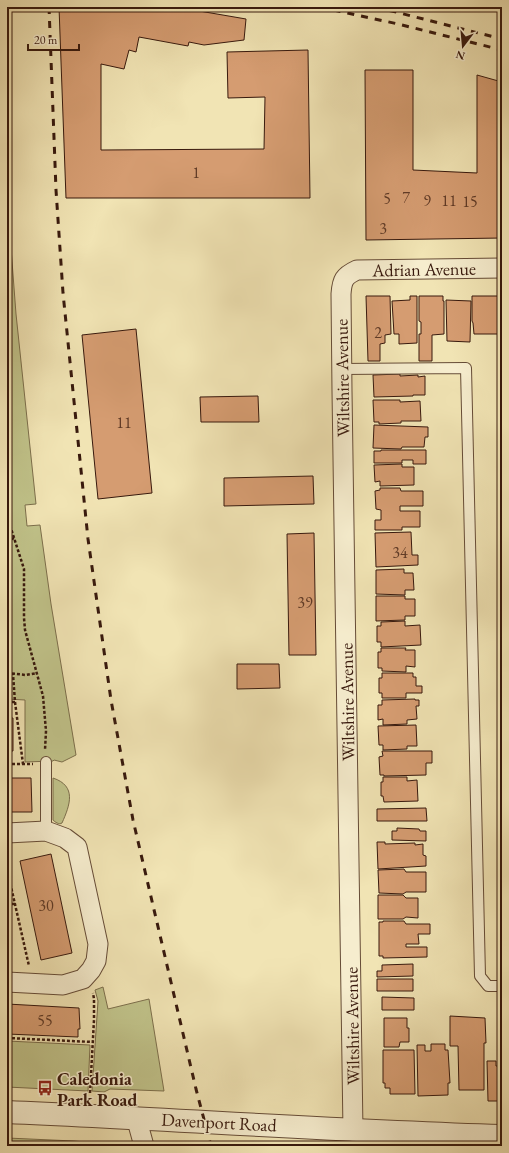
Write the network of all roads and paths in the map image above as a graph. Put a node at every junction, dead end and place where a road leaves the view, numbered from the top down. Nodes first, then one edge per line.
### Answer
1 (502, 268) edge
2 (347, 275) joint
3 (342, 369) junction
4 (7, 516) edge
5 (14, 538) junction
6 (7, 541) edge
7 (7, 673) edge
8 (38, 673) junction
9 (13, 674) junction
10 (7, 702) edge
11 (15, 702) junction
12 (46, 762) joint
13 (7, 764) edge
14 (23, 764) junction
15 (35, 764) dead end
16 (46, 832) junction
17 (7, 833) edge
18 (7, 869) edge
19 (7, 904) edge
20 (16, 904) junction
21 (30, 967) dead end
22 (7, 982) edge
23 (502, 986) edge
24 (94, 1000) dead end
25 (7, 1038) edge
26 (93, 1042) junction
27 (90, 1093) dead end
28 (7, 1112) edge
29 (136, 1117) junction
30 (353, 1131) junction
31 (502, 1136) edge
32 (433, 1140) edge
33 (144, 1146) edge

1 - 2 street, Adrian Avenue
2 - 3 street, Wiltshire Avenue
3 - 23 lane
3 - 30 street, Wiltshire Avenue
4 - 5 path
5 - 6 path
5 - 8 path
7 - 9 path
8 - 9 path
8 - 12 path
9 - 11 path
10 - 11 path
11 - 14 path
12 - 16 lane
13 - 14 path
14 - 15 path
16 - 17 street
16 - 22 street
18 - 20 path
19 - 20 path
20 - 21 path
24 - 26 path
25 - 26 path
26 - 27 path
28 - 29 street, Davenport Road
29 - 30 street, Davenport Road
29 - 33 street
30 - 32 street, Davenport Road
31 - 32 street, Davenport Road

